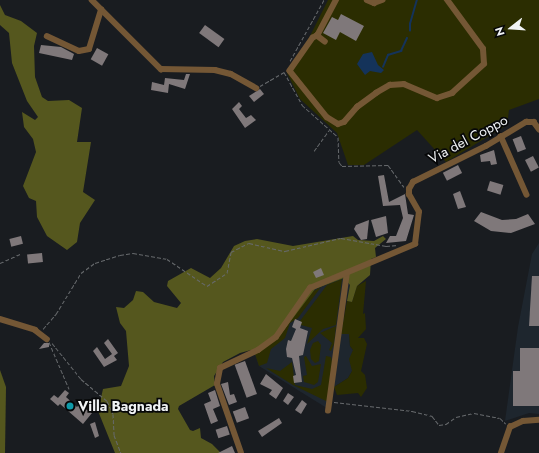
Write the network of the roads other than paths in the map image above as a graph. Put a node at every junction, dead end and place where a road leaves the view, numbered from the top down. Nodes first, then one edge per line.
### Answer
1 (92, 0) edge
2 (336, 0) edge
3 (367, 0) edge
4 (382, 0) edge
5 (447, 0) edge
6 (101, 10) junction
7 (47, 36) dead end
8 (317, 36) junction
9 (325, 42) dead end
10 (256, 88) road end
11 (539, 129) edge
12 (501, 136) junction
13 (527, 195) dead end
14 (347, 273) junction
15 (0, 319) edge
16 (47, 339) road end
17 (328, 411) dead end
18 (539, 420) edge
19 (241, 453) edge
20 (501, 453) edge

1 - 6 street
2 - 8 street
3 - 4 street
5 - 8 street
6 - 7 street
6 - 10 street
8 - 9 street
11 - 12 street, Via del Coppo
12 - 13 street
12 - 14 street, Via del Coppo
14 - 17 street
14 - 19 street
15 - 16 street
18 - 20 street

